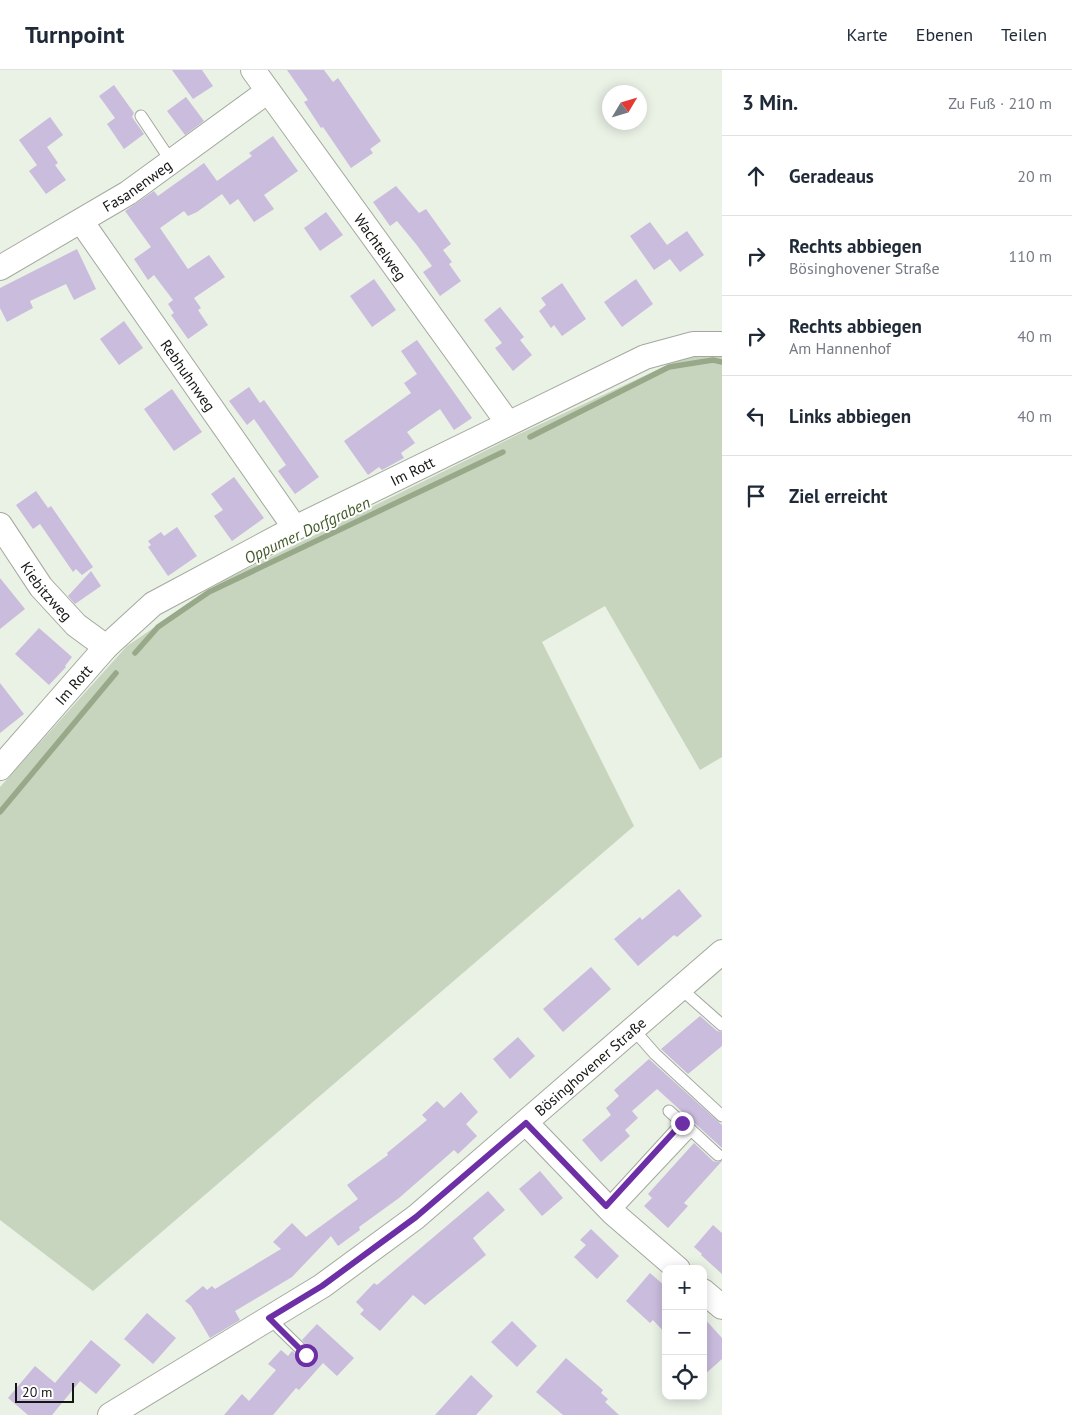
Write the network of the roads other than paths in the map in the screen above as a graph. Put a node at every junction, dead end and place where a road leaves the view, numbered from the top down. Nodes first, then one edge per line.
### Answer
1 (253, 70) edge
2 (268, 91) junction
3 (141, 116) dead end
4 (171, 161) junction
5 (81, 221) junction
6 (0, 268) edge
7 (722, 344) edge
8 (508, 424) junction
9 (0, 525) edge
10 (295, 528) junction
11 (106, 647) junction
12 (0, 768) edge
13 (722, 952) edge
14 (680, 988) junction
15 (722, 1025) edge
16 (633, 1029) junction
17 (669, 1111) dead end
18 (722, 1116) edge
19 (526, 1123) junction
20 (718, 1155) dead end
21 (609, 1210) junction
22 (673, 1265) edge
23 (707, 1294) edge
24 (722, 1307) edge
25 (269, 1318) junction
26 (306, 1355) dead end
27 (110, 1415) edge

1 - 2 street, Wachtelweg
2 - 4 street, Fasanenweg
2 - 8 street, Wachtelweg
3 - 4 lane
4 - 5 street, Fasanenweg
5 - 6 street, Fasanenweg
5 - 10 street, Rebhuhnweg
7 - 8 street, Im Rott
8 - 10 street, Im Rott
9 - 11 street, Kiebitzweg
10 - 11 street, Im Rott
11 - 12 street, Im Rott
13 - 14 street, Bösinghovener Straße
14 - 15 lane
14 - 16 street, Bösinghovener Straße
16 - 18 lane
16 - 19 street, Bösinghovener Straße
17 - 21 lane
19 - 21 street
19 - 25 street, Bösinghovener Straße
20 - 21 lane
21 - 22 street
23 - 24 street
25 - 26 lane
25 - 27 street, Bösinghovener Straße

